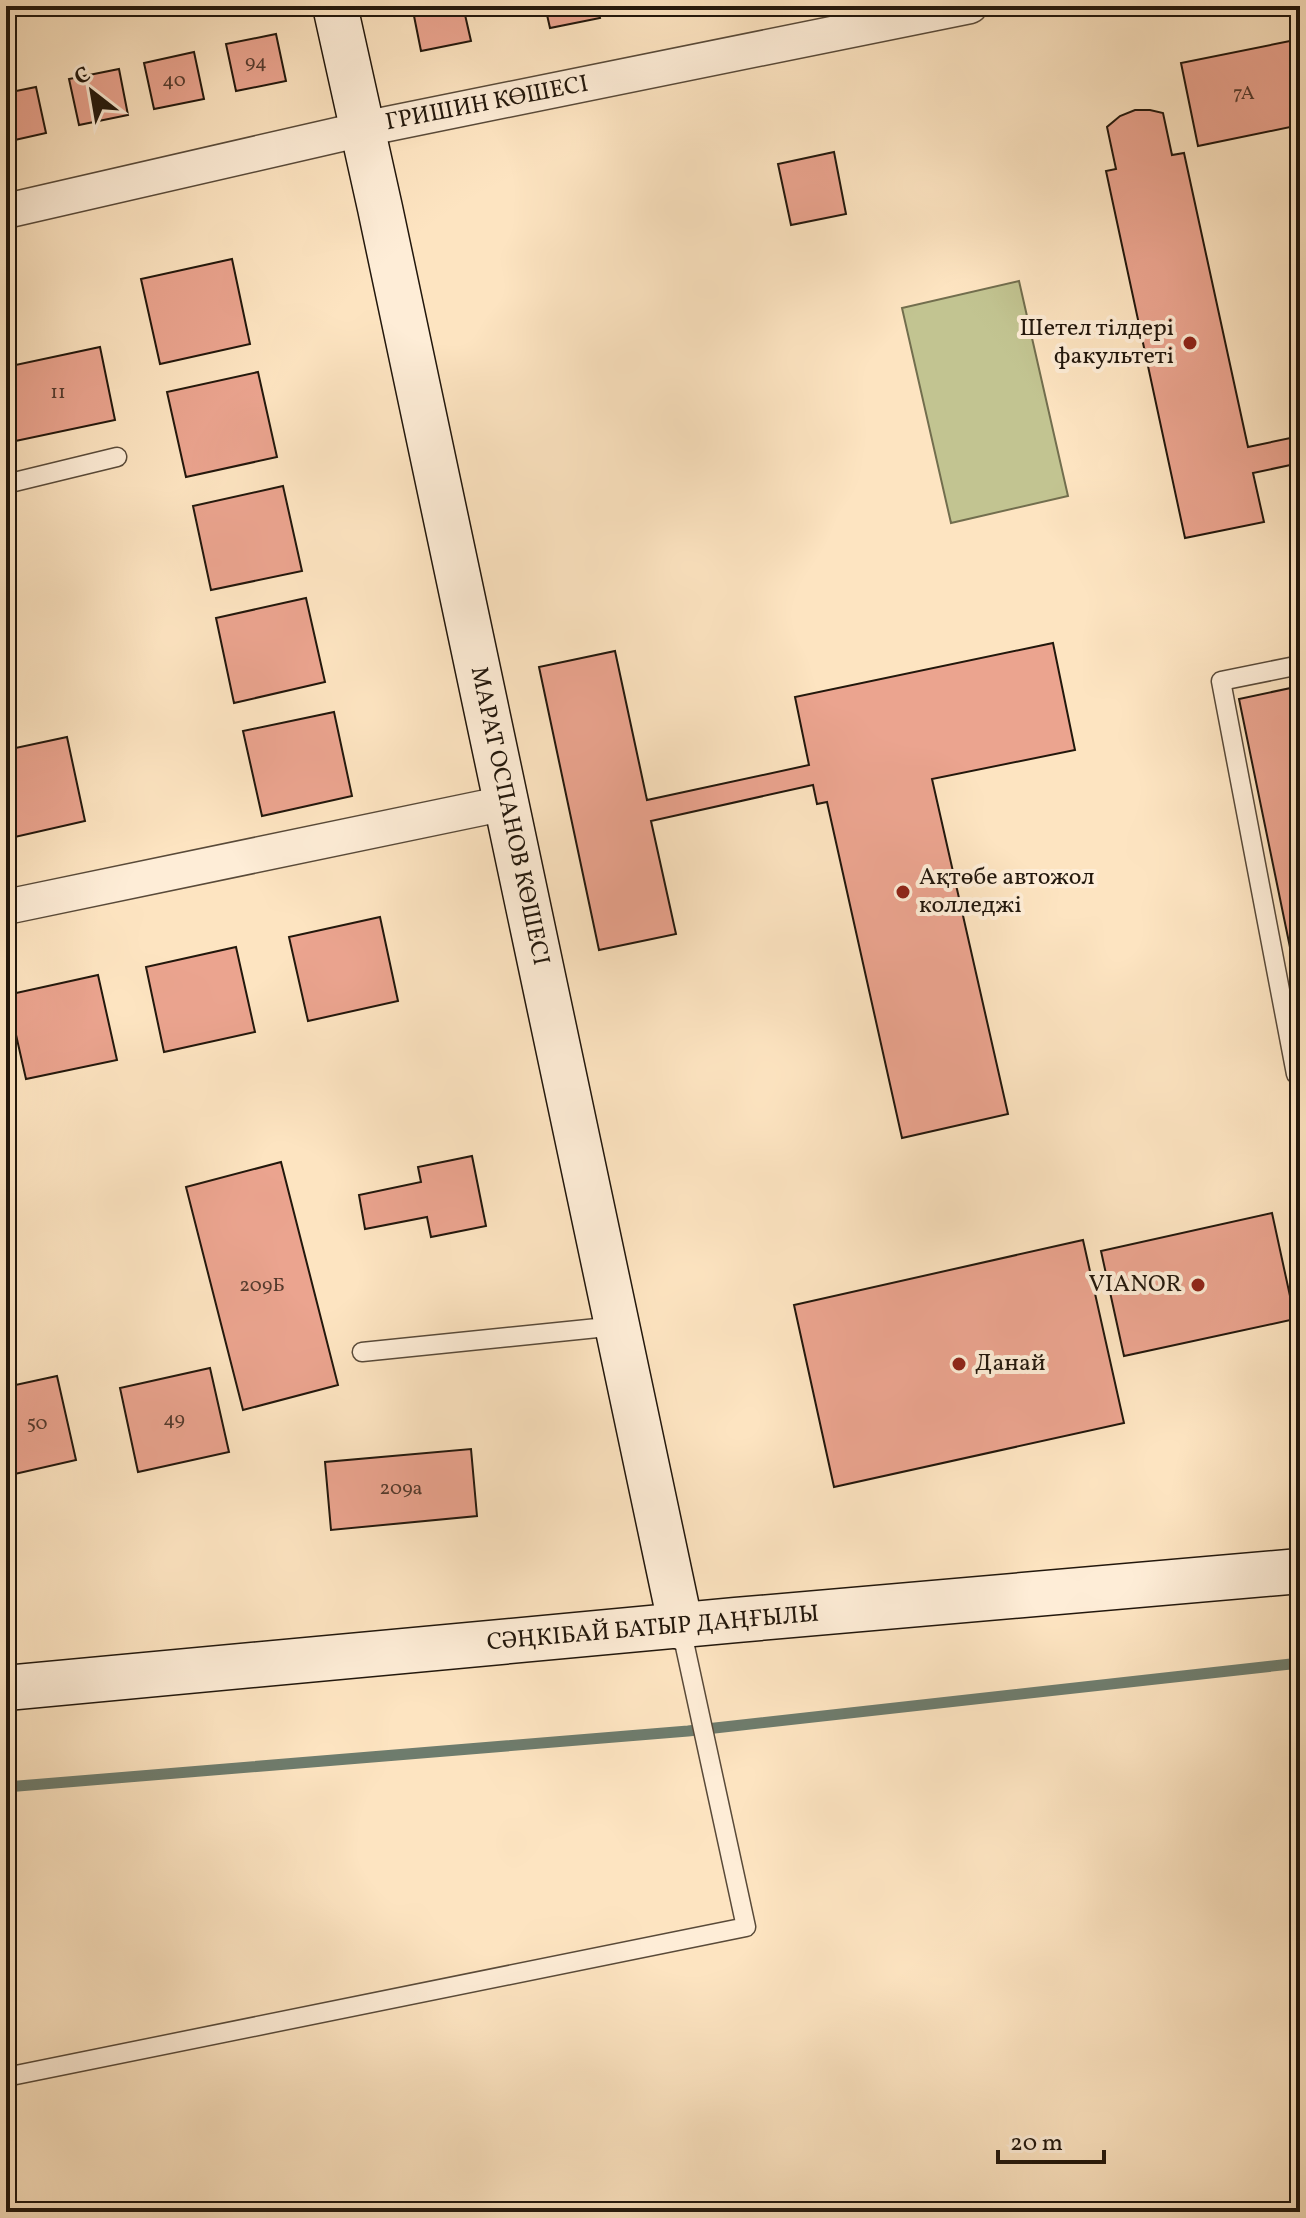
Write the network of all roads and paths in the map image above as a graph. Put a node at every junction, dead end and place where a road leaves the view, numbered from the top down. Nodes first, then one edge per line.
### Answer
1 (335, 6) edge
2 (970, 6) edge
3 (363, 129) junction
4 (6, 211) edge
5 (117, 457) dead end
6 (6, 484) edge
7 (1300, 665) edge
8 (506, 803) junction
9 (6, 907) edge
10 (1300, 1077) edge
11 (617, 1326) junction
12 (362, 1352) dead end
13 (1300, 1571) edge
14 (681, 1627) junction
15 (6, 1688) edge
16 (6, 2077) edge

1 - 3 street, МАРАТ ОСПАНОВ КӨШЕСІ
2 - 3 street, ГРИШИН КӨШЕСІ
3 - 4 street, ГРИШИН КӨШЕСІ
3 - 8 street, МАРАТ ОСПАНОВ КӨШЕСІ
5 - 6 lane
7 - 10 lane
8 - 9 street
8 - 11 street, МАРАТ ОСПАНОВ КӨШЕСІ
11 - 12 lane
11 - 14 street, МАРАТ ОСПАНОВ КӨШЕСІ
13 - 14 street, СӘҢКІБАЙ БАТЫР ДАҢҒЫЛЫ
14 - 15 street, СӘҢКІБАЙ БАТЫР ДАҢҒЫЛЫ
14 - 16 lane

